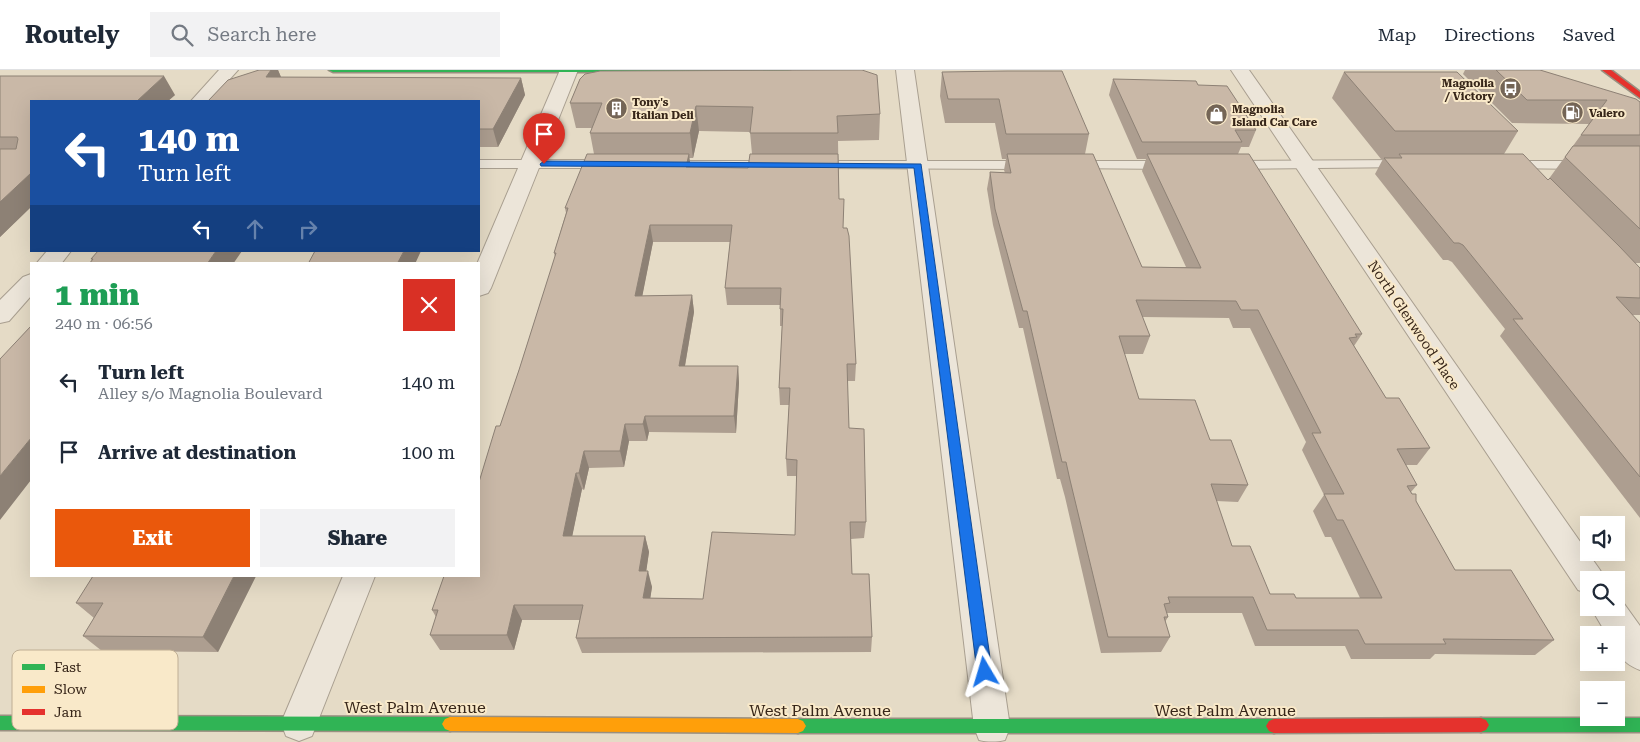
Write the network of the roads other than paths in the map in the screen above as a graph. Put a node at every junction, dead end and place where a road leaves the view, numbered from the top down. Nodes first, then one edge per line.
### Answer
1 (229, 70) edge
2 (333, 70) edge
3 (786, 70) edge
4 (905, 70) edge
5 (1240, 70) edge
6 (1606, 70) edge
7 (1611, 70) edge
8 (569, 71) edge
9 (1640, 96) edge
10 (201, 100) edge
11 (480, 164) edge
12 (530, 164) junction
13 (628, 164) edge
14 (648, 164) edge
15 (1304, 164) junction
16 (1423, 164) edge
17 (1041, 165) edge
18 (1061, 165) edge
19 (1187, 165) edge
20 (1216, 165) edge
21 (1491, 165) edge
22 (1520, 165) junction
23 (1600, 165) edge
24 (918, 166) junction
25 (1534, 178) edge
26 (59, 252) edge
27 (50, 262) edge
28 (30, 283) edge
29 (480, 286) edge
30 (0, 315) edge
31 (1583, 571) edge
32 (359, 577) edge
33 (1614, 616) edge
34 (1640, 654) edge
35 (178, 723) edge
36 (299, 723) junction
37 (1640, 725) edge
38 (992, 727) junction

1 - 10 street
2 - 8 street
3 - 8 street
4 - 24 street
5 - 15 street, North Glenwood Place
6 - 7 street
6 - 9 street
8 - 12 street
11 - 12 lane
12 - 13 lane
12 - 29 street
14 - 24 lane
15 - 16 lane
15 - 20 lane
15 - 31 street, North Glenwood Place
17 - 24 lane
18 - 19 lane
21 - 22 lane
22 - 23 lane
22 - 25 lane
24 - 38 street
26 - 27 street
28 - 30 street
32 - 36 street
33 - 34 street
35 - 36 street, West Palm Avenue
36 - 38 street, West Palm Avenue
37 - 38 street, West Palm Avenue

